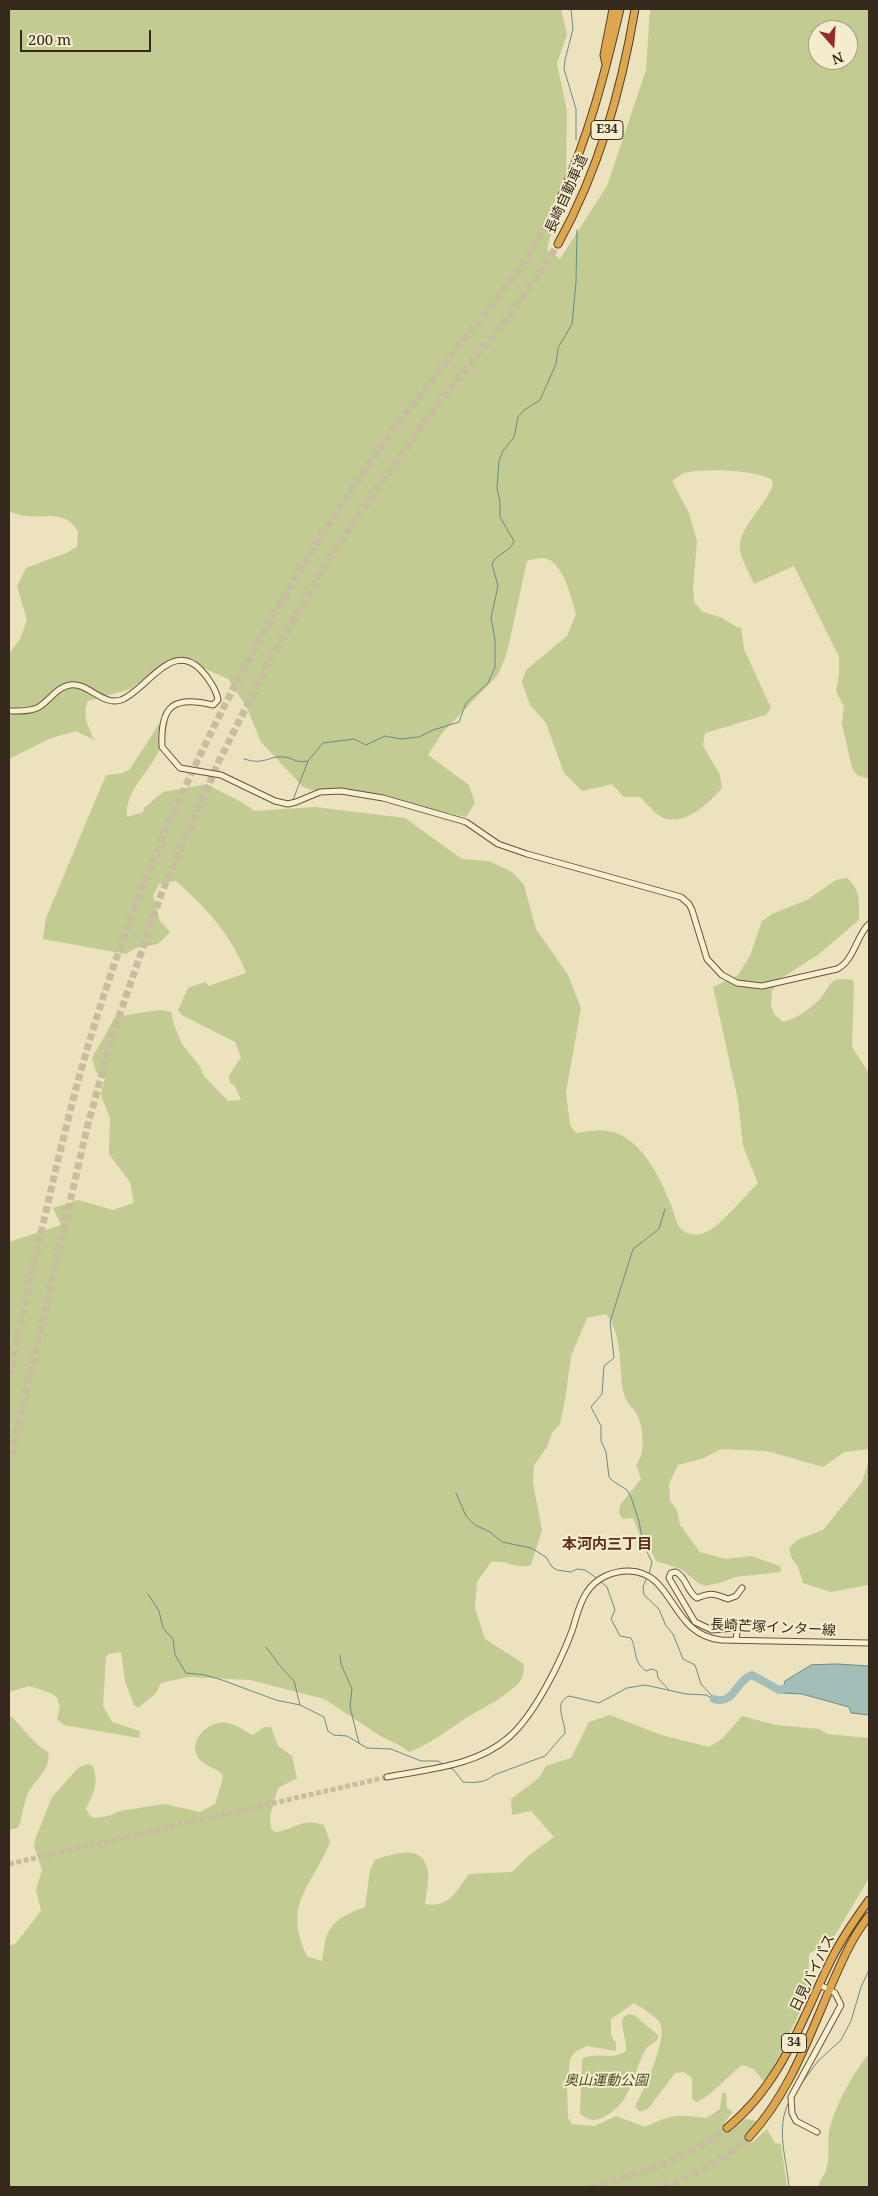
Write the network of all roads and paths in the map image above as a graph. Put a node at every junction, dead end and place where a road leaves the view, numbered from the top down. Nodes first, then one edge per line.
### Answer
1 (613, 9) edge
2 (620, 9) edge
3 (634, 9) edge
4 (606, 67) junction
5 (562, 196) tunnel mouth
6 (558, 244) tunnel mouth
7 (9, 711) edge
8 (869, 924) edge
9 (742, 1588) dead end
10 (736, 1640) junction
11 (869, 1643) edge
12 (387, 1777) tunnel mouth
13 (869, 1900) edge
14 (869, 1916) edge
15 (820, 1985) junction
16 (829, 1989) junction
17 (727, 2128) tunnel mouth
18 (817, 2132) dead end
19 (748, 2137) tunnel mouth

1 - 4 highway
2 - 4 highway, E34
3 - 6 highway, 長崎自動車道 / E34
4 - 5 highway, 長崎自動車道 / E34
7 - 8 street
9 - 10 street
10 - 11 street, 長崎芒塚インター線
10 - 12 street, 長崎芒塚インター線
13 - 15 highway, 日見バイパス / 34
14 - 16 highway, 日見バイパス / 34
15 - 16 street
15 - 17 highway, 日見バイパス / 34
16 - 18 street
16 - 19 highway, 日見バイパス / 34

